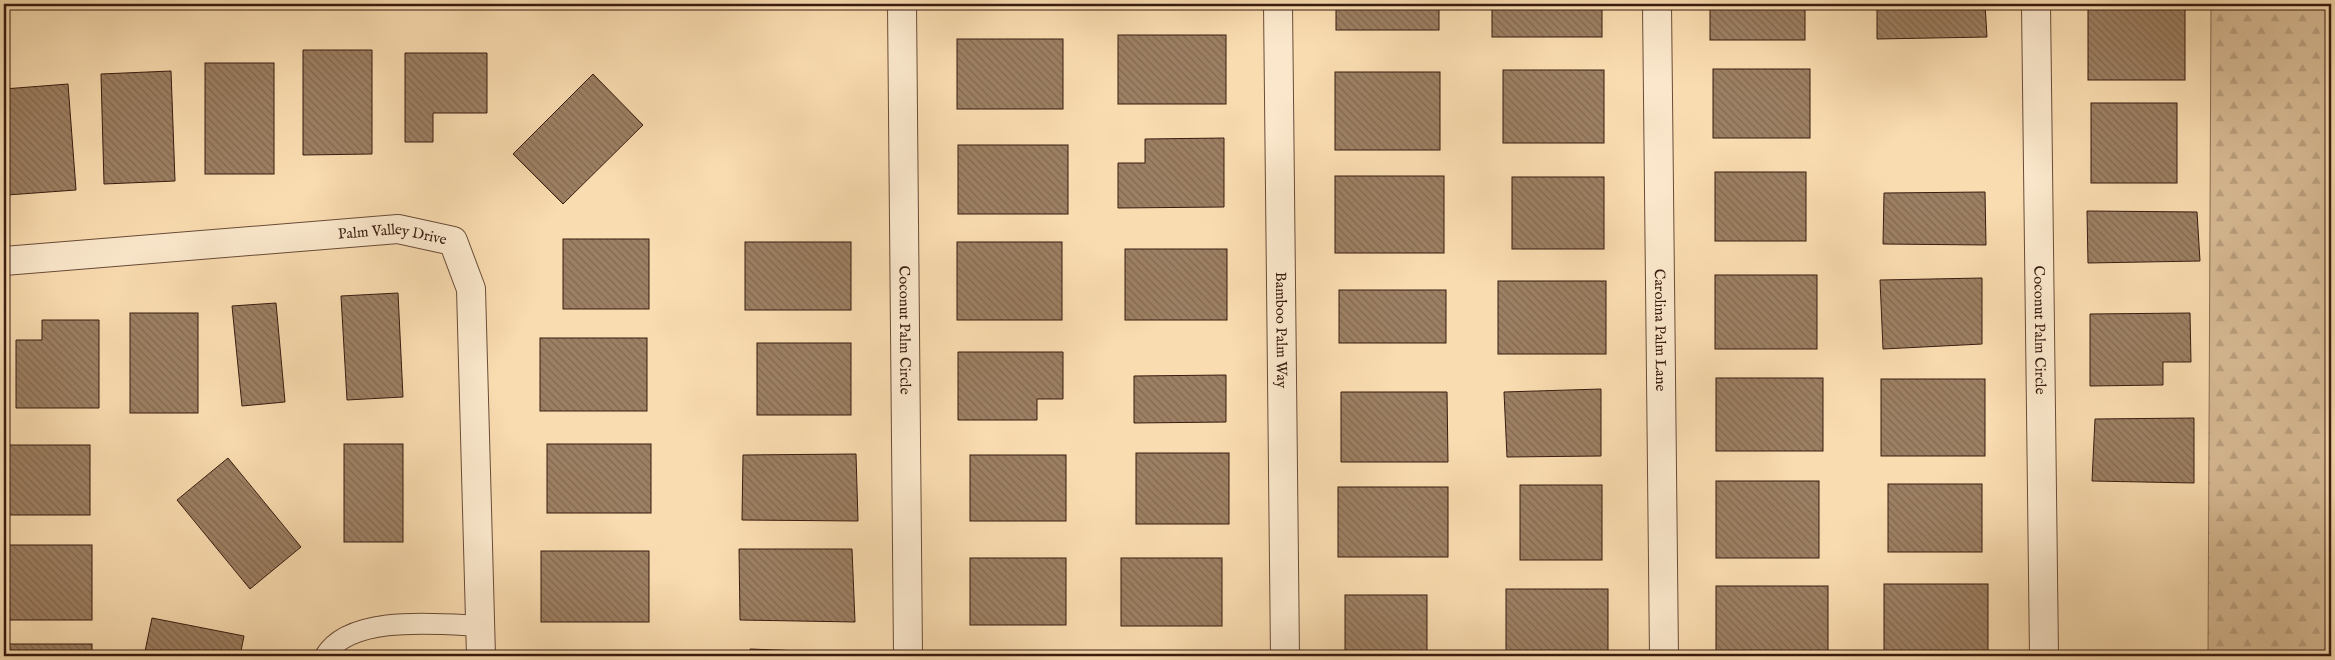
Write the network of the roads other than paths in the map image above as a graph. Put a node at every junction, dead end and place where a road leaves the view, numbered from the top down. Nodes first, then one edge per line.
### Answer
1 (902, 4) edge
2 (1278, 4) edge
3 (1657, 4) edge
4 (2036, 4) edge
5 (4, 261) edge
6 (481, 626) junction
7 (325, 656) edge
8 (481, 656) edge
9 (908, 656) edge
10 (1285, 656) edge
11 (1664, 656) edge
12 (2044, 656) edge

1 - 9 street, Coconut Palm Circle
2 - 10 street, Bamboo Palm Way
3 - 11 street, Carolina Palm Lane
4 - 12 street, Coconut Palm Circle
5 - 6 street, Palm Valley Drive
6 - 7 lane
6 - 8 street, Palm Valley Drive

